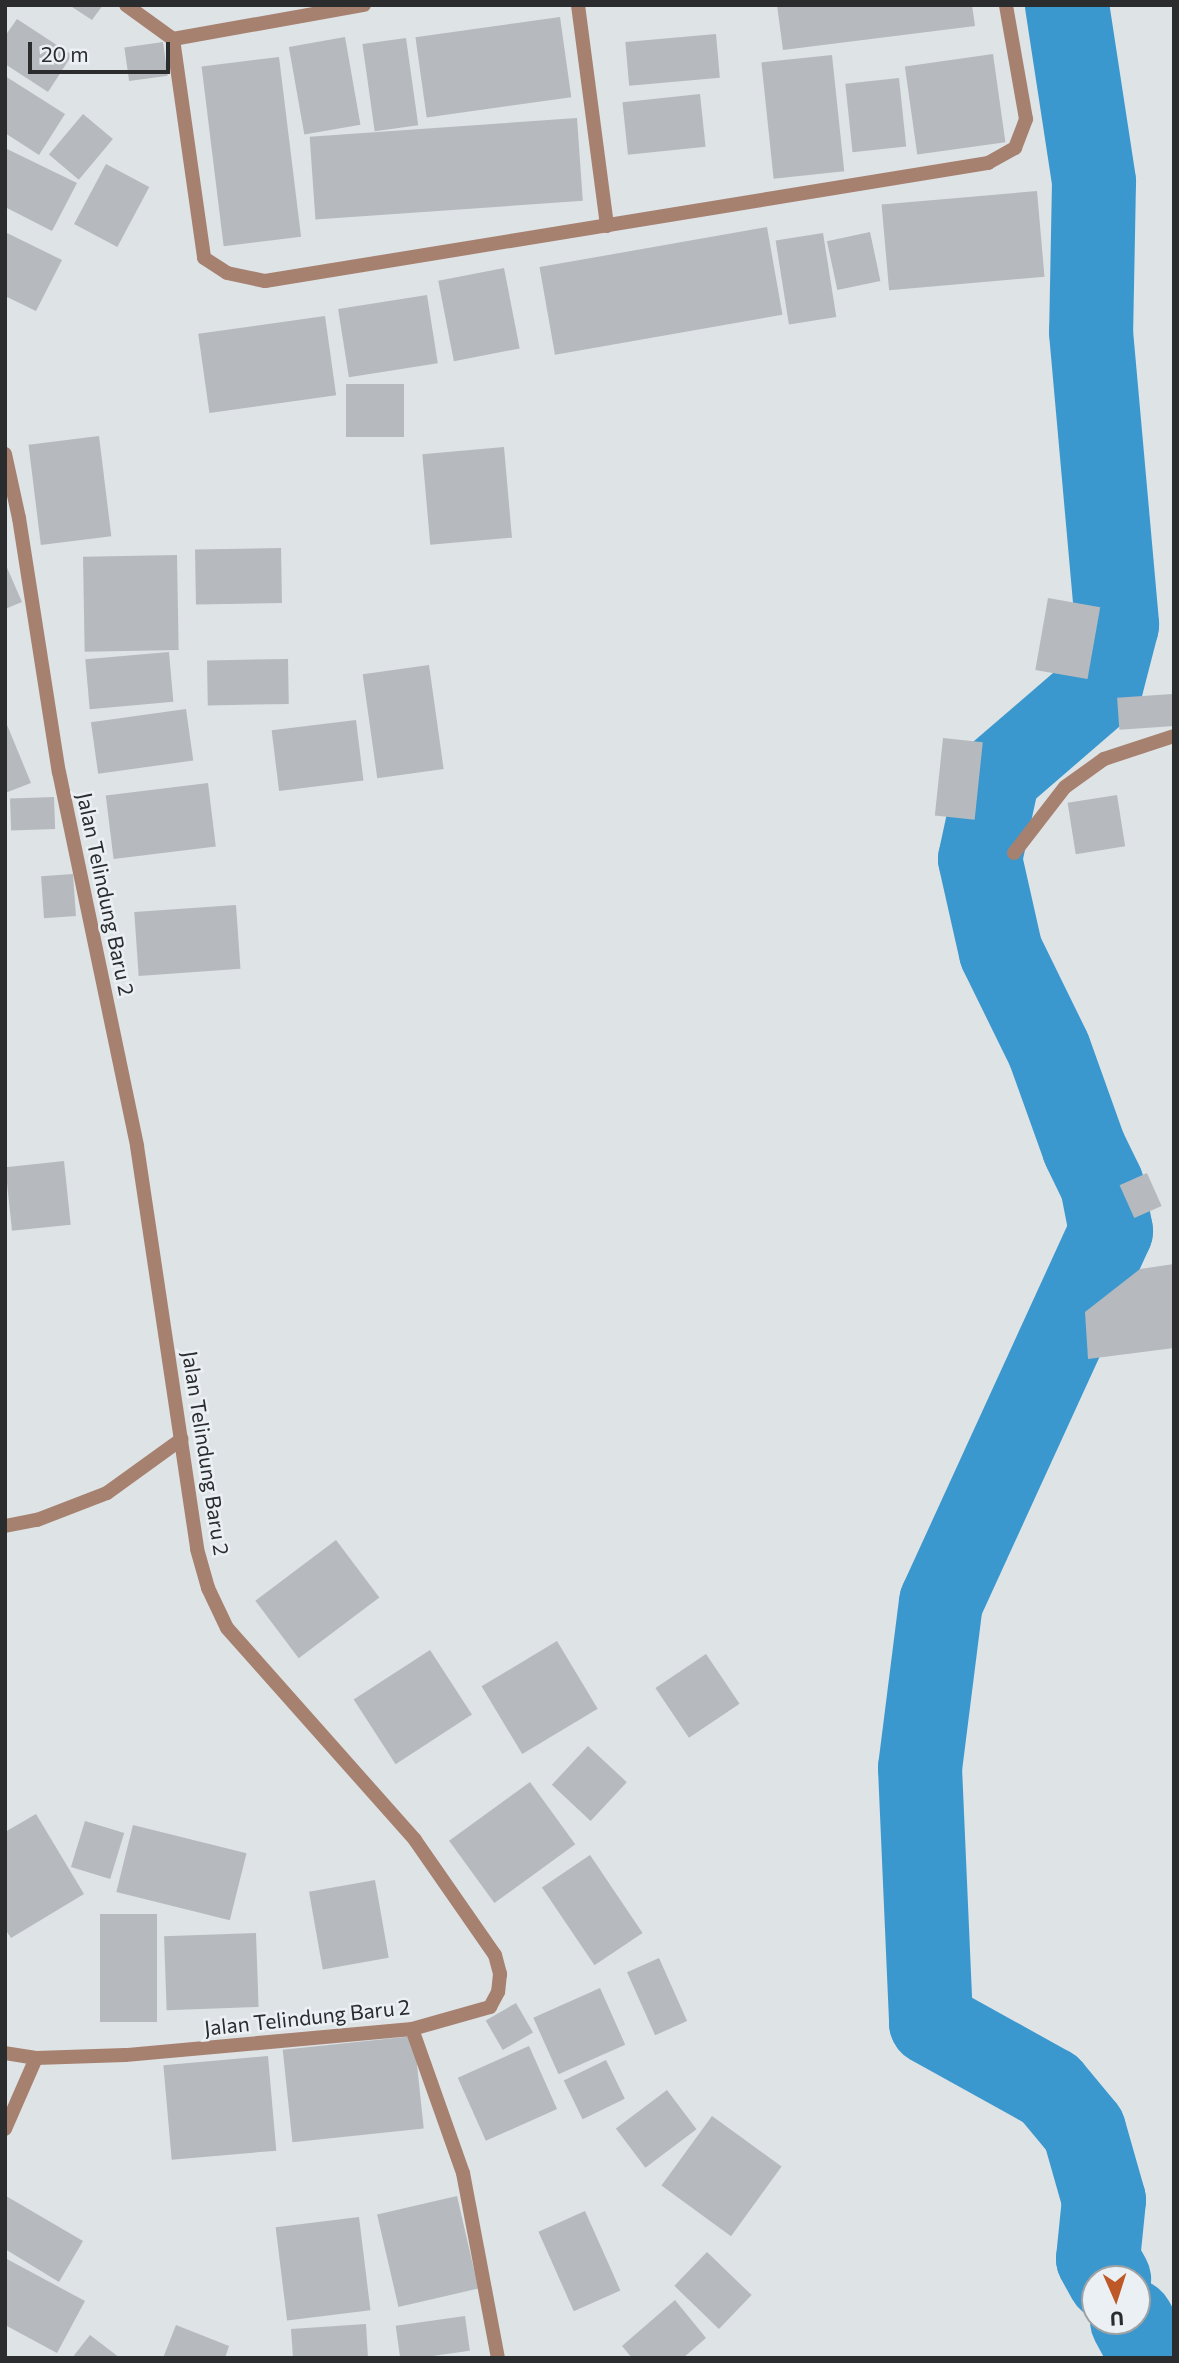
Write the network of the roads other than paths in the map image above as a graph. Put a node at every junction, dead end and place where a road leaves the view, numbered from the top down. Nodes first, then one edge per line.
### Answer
1 (126, 5) edge
2 (364, 5) edge
3 (578, 5) edge
4 (1006, 5) edge
5 (173, 39) junction
6 (607, 226) junction
7 (5, 454) edge
8 (1174, 736) edge
9 (1014, 853) dead end
10 (182, 1439) junction
11 (5, 1526) edge
12 (412, 2029) junction
13 (5, 2053) edge
14 (36, 2058) junction
15 (5, 2129) edge
16 (498, 2358) edge

1 - 5 street
2 - 5 street
3 - 6 street
4 - 6 street
5 - 6 street
7 - 10 street, Jalan Telindung Baru 2
8 - 9 street
10 - 11 street
10 - 12 street, Jalan Telindung Baru 2
12 - 14 street, Jalan Telindung Baru 2
12 - 16 street
13 - 14 street, Jalan Telindung Baru 2
14 - 15 street

